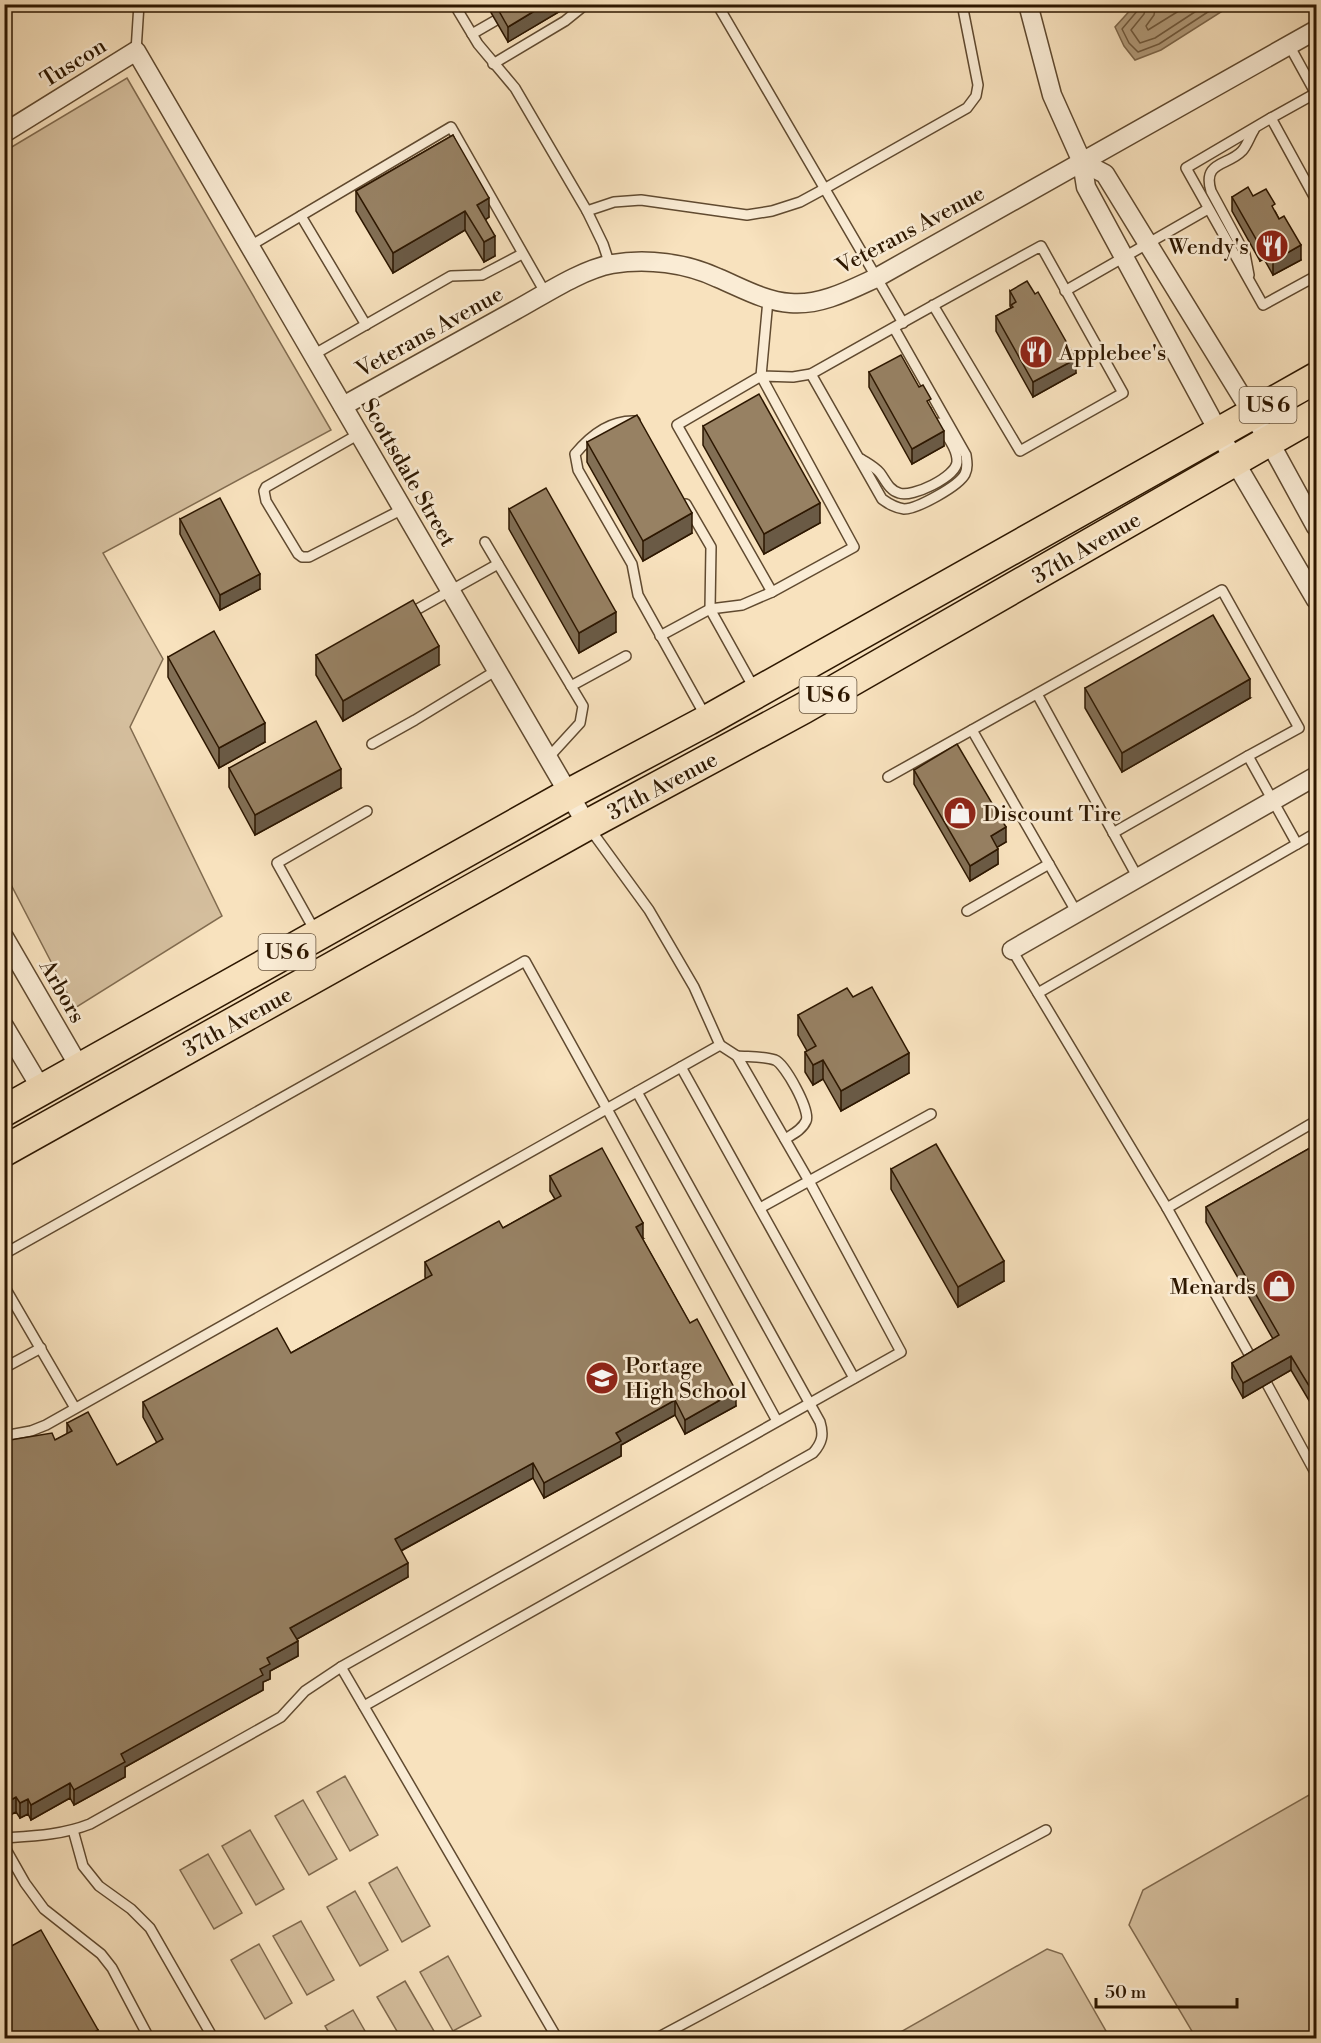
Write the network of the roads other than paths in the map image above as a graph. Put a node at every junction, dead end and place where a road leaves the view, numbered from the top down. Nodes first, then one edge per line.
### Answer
1 (139, 4) edge
2 (454, 4) edge
3 (524, 4) edge
4 (586, 4) edge
5 (717, 4) edge
6 (962, 4) edge
7 (1029, 4) edge
8 (1317, 30) edge
9 (472, 34) junction
10 (1289, 45) junction
11 (136, 51) junction
12 (493, 64) junction
13 (1316, 94) edge
14 (1271, 118) junction
15 (1255, 128) junction
16 (4, 133) edge
17 (1082, 162) junction
18 (824, 189) junction
19 (1317, 200) edge
20 (1208, 209) junction
21 (587, 211) junction
22 (301, 216) junction
23 (1147, 244) junction
24 (250, 246) junction
25 (522, 254) junction
26 (1124, 257) junction
27 (610, 265) junction
28 (1317, 276) edge
29 (876, 278) junction
30 (1250, 281) junction
31 (1065, 291) junction
32 (546, 294) junction
33 (768, 300) junction
34 (933, 305) junction
35 (903, 323) junction
36 (366, 325) junction
37 (894, 328) junction
38 (901, 340) junction
39 (313, 355) junction
40 (811, 374) junction
41 (761, 376) junction
42 (1317, 378) edge
43 (343, 406) junction
44 (1253, 414) junction
45 (1317, 414) edge
46 (640, 426) edge
47 (1220, 433) junction
48 (359, 434) junction
49 (1269, 441) junction
50 (859, 458) junction
51 (1235, 462) junction
52 (679, 492) edge
53 (403, 509) junction
54 (1317, 528) edge
55 (485, 542) dead end
56 (498, 564) junction
57 (451, 591) junction
58 (772, 592) junction
59 (1317, 600) edge
60 (710, 609) junction
61 (401, 618) edge
62 (660, 636) junction
63 (626, 656) dead end
64 (497, 670) junction
65 (571, 686) junction
66 (756, 693) junction
67 (1037, 694) junction
68 (708, 720) junction
69 (972, 730) junction
70 (372, 744) dead end
71 (1248, 756) junction
72 (548, 758) junction
73 (1317, 776) edge
74 (888, 777) dead end
75 (569, 794) junction
76 (1273, 801) junction
77 (367, 811) dead end
78 (587, 825) junction
79 (1113, 833) junction
80 (1317, 833) edge
81 (1297, 844) junction
82 (1049, 864) junction
83 (1138, 878) junction
84 (967, 911) dead end
85 (1077, 913) junction
86 (317, 935) junction
87 (4, 937) edge
88 (1012, 950) joint
89 (1038, 993) junction
90 (4, 1026) edge
91 (720, 1045) junction
92 (737, 1056) junction
93 (681, 1067) junction
94 (80, 1068) junction
95 (42, 1090) junction
96 (637, 1092) junction
97 (608, 1108) junction
98 (4, 1111) edge
99 (931, 1114) dead end
100 (1317, 1121) edge
101 (784, 1139) junction
102 (4, 1151) edge
103 (809, 1180) junction
104 (760, 1208) junction
105 (1167, 1208) junction
106 (4, 1254) edge
107 (4, 1286) edge
108 (41, 1348) junction
109 (1255, 1365) edge
110 (4, 1368) edge
111 (854, 1378) junction
112 (1267, 1384) edge
113 (810, 1403) junction
114 (75, 1408) junction
115 (777, 1421) junction
116 (4, 1436) edge
117 (1317, 1474) edge
118 (341, 1667) junction
119 (364, 1706) junction
120 (73, 1830) junction
121 (1046, 1830) dead end
122 (4, 1838) edge
123 (4, 1846) edge
124 (149, 2038) edge
125 (213, 2038) edge
126 (557, 2038) edge
127 (657, 2038) edge

1 - 11 lane
2 - 9 lane
3 - 9 lane
4 - 12 lane
5 - 18 lane
6 - 18 lane
7 - 17 street
8 - 10 street, Veterans Avenue
9 - 12 lane
10 - 13 lane
10 - 17 street, Veterans Avenue
11 - 16 street, Tuscon
11 - 24 street, Scottsdale Street
12 - 21 lane
13 - 14 lane
14 - 15 lane
14 - 19 lane
15 - 20 lane
15 - 30 lane
17 - 23 street
17 - 26 street
17 - 29 street, Veterans Avenue
18 - 21 lane
18 - 29 lane
20 - 23 lane
20 - 30 lane
21 - 27 lane
22 - 24 lane
22 - 25 lane
22 - 36 lane
23 - 26 lane
23 - 44 street
24 - 39 street, Scottsdale Street
25 - 32 lane
25 - 36 lane
26 - 31 lane
26 - 47 street
27 - 32 street, Veterans Avenue
27 - 33 street, Veterans Avenue
28 - 30 lane
29 - 33 street, Veterans Avenue
29 - 35 lane
31 - 34 lane
31 - 34 lane
32 - 43 street, Veterans Avenue
33 - 41 lane
34 - 35 lane
35 - 37 lane
36 - 39 lane
37 - 38 lane
37 - 40 lane
38 - 50 lane
38 - 50 lane
39 - 43 street, Scottsdale Street
40 - 41 lane
40 - 50 lane
41 - 58 lane
41 - 58 lane
42 - 44 main road, 37th Avenue / US 6
43 - 48 street, Scottsdale Street
44 - 47 main road, 37th Avenue / US 6
44 - 49 street
45 - 49 main road, 37th Avenue / US 6
46 - 62 lane
47 - 51 street
47 - 66 main road, 37th Avenue / US 6
48 - 53 street, Scottsdale Street
48 - 53 lane
49 - 51 main road, 37th Avenue / US 6
49 - 54 street
51 - 59 street
51 - 78 main road, 37th Avenue / US 6
52 - 60 lane
53 - 57 street, Scottsdale Street
55 - 56 lane
56 - 57 lane
56 - 65 lane
57 - 61 lane
57 - 64 street, Scottsdale Street
58 - 60 lane
60 - 62 lane
60 - 66 lane
62 - 68 lane
63 - 65 lane
64 - 70 lane
64 - 72 street, Scottsdale Street
65 - 72 lane
66 - 68 main road, 37th Avenue / US 6
67 - 69 lane
67 - 71 lane
67 - 79 lane
68 - 75 main road, 37th Avenue / US 6
69 - 74 lane
69 - 82 lane
71 - 76 lane
71 - 79 lane
72 - 75 street, Scottsdale Street
73 - 76 street
75 - 78 street, Scottsdale Street
75 - 86 main road, 37th Avenue / US 6
76 - 81 lane
76 - 83 street
77 - 86 lane
78 - 91 lane
78 - 102 main road, 37th Avenue / US 6
79 - 83 lane
80 - 81 lane
81 - 89 lane
82 - 84 lane
82 - 85 lane
83 - 85 street
85 - 88 street
86 - 94 main road, 37th Avenue / US 6
87 - 94 street, Arbors
88 - 89 lane
89 - 105 lane
90 - 95 street
91 - 92 lane
91 - 93 lane
92 - 101 lane
92 - 101 lane
93 - 96 lane
93 - 104 lane
94 - 95 main road, 37th Avenue / US 6
95 - 98 main road, 37th Avenue / US 6
96 - 97 lane
96 - 113 lane
97 - 106 lane
97 - 114 lane
97 - 115 lane
99 - 103 lane
100 - 105 lane
101 - 103 lane
103 - 104 lane
103 - 111 lane
104 - 111 lane
105 - 109 lane
107 - 108 lane
108 - 110 lane
108 - 114 lane
111 - 113 lane
112 - 117 lane
113 - 115 lane
113 - 119 lane
114 - 116 lane
115 - 118 lane
118 - 119 lane
118 - 120 lane
119 - 126 lane
120 - 122 lane
120 - 125 lane
121 - 127 lane
123 - 124 lane

